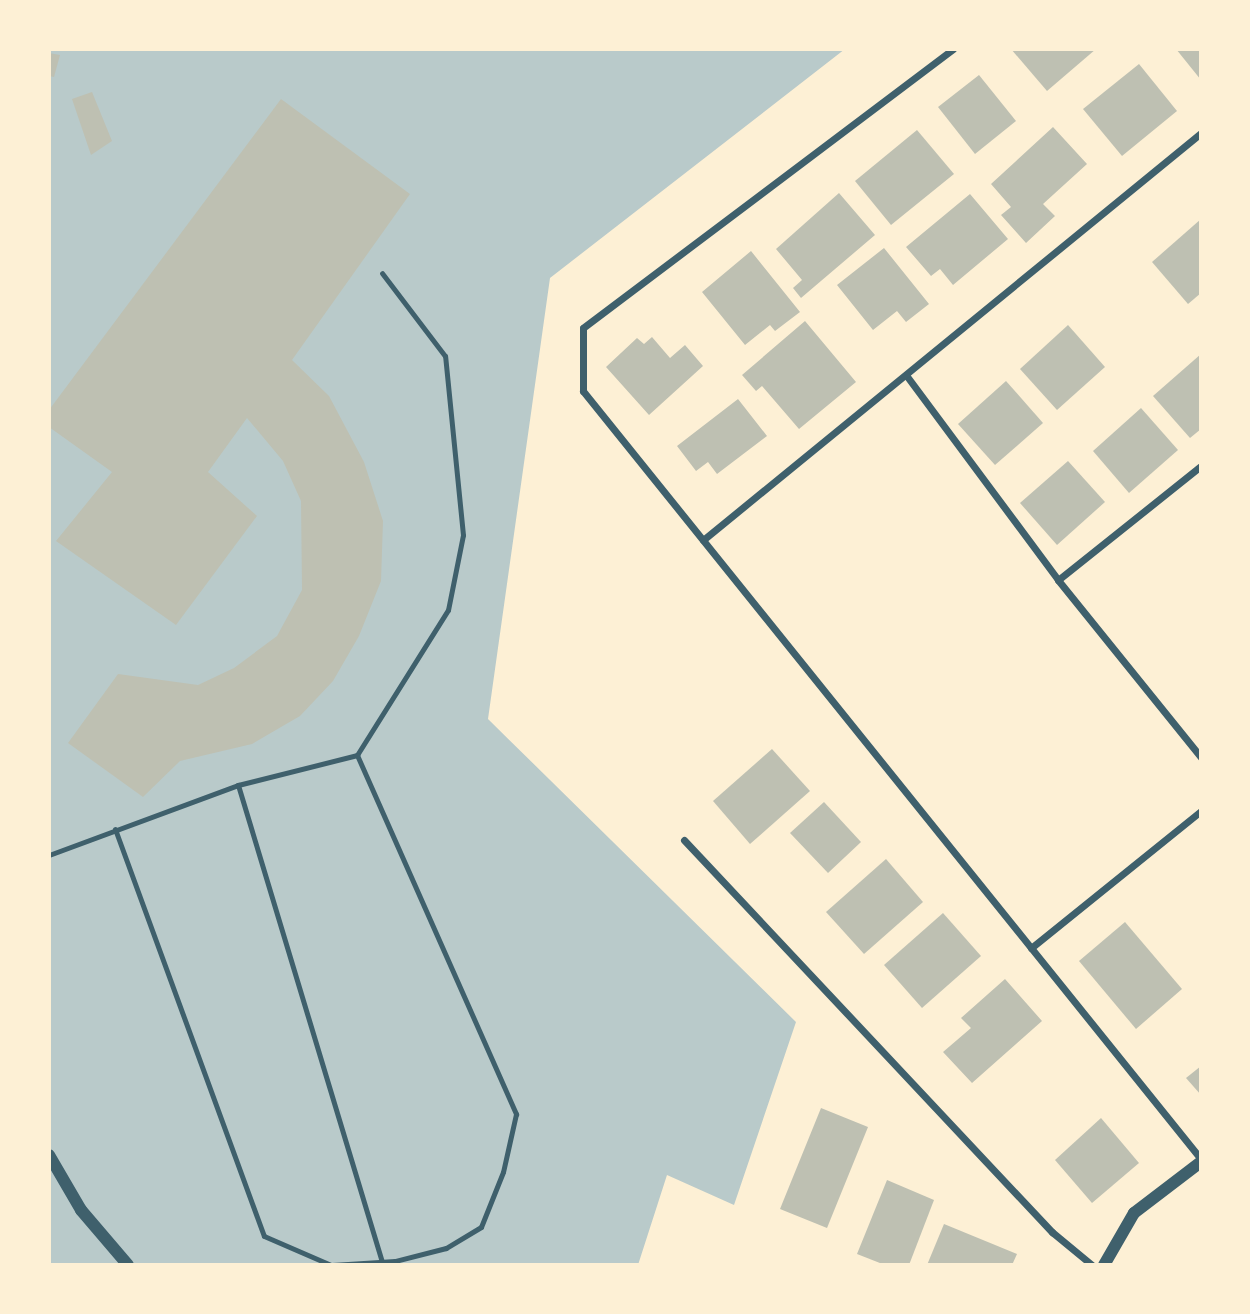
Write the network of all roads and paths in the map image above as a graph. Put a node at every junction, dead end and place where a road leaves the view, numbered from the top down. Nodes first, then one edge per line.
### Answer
1 (953, 49) edge
2 (1201, 133) edge
3 (382, 273) dead end
4 (906, 374) junction
5 (1201, 466) edge
6 (702, 540) junction
7 (1058, 580) junction
8 (357, 755) junction
9 (1201, 757) edge
10 (238, 785) junction
11 (1201, 811) edge
12 (115, 829) junction
13 (684, 840) dead end
14 (49, 855) edge
15 (1031, 948) junction
16 (49, 1155) edge
17 (1201, 1161) edge
18 (382, 1261) junction
19 (128, 1265) edge
20 (332, 1265) edge
21 (1092, 1265) edge
22 (1104, 1265) edge

1 - 6 street
2 - 4 street
3 - 8 lane
4 - 6 street
4 - 7 street
5 - 7 street
6 - 15 street
7 - 9 street
8 - 10 lane
8 - 18 lane
10 - 12 lane
10 - 18 lane
11 - 15 street
12 - 14 lane
12 - 20 lane
13 - 21 street
15 - 17 street
16 - 19 street
17 - 22 street
18 - 20 lane

